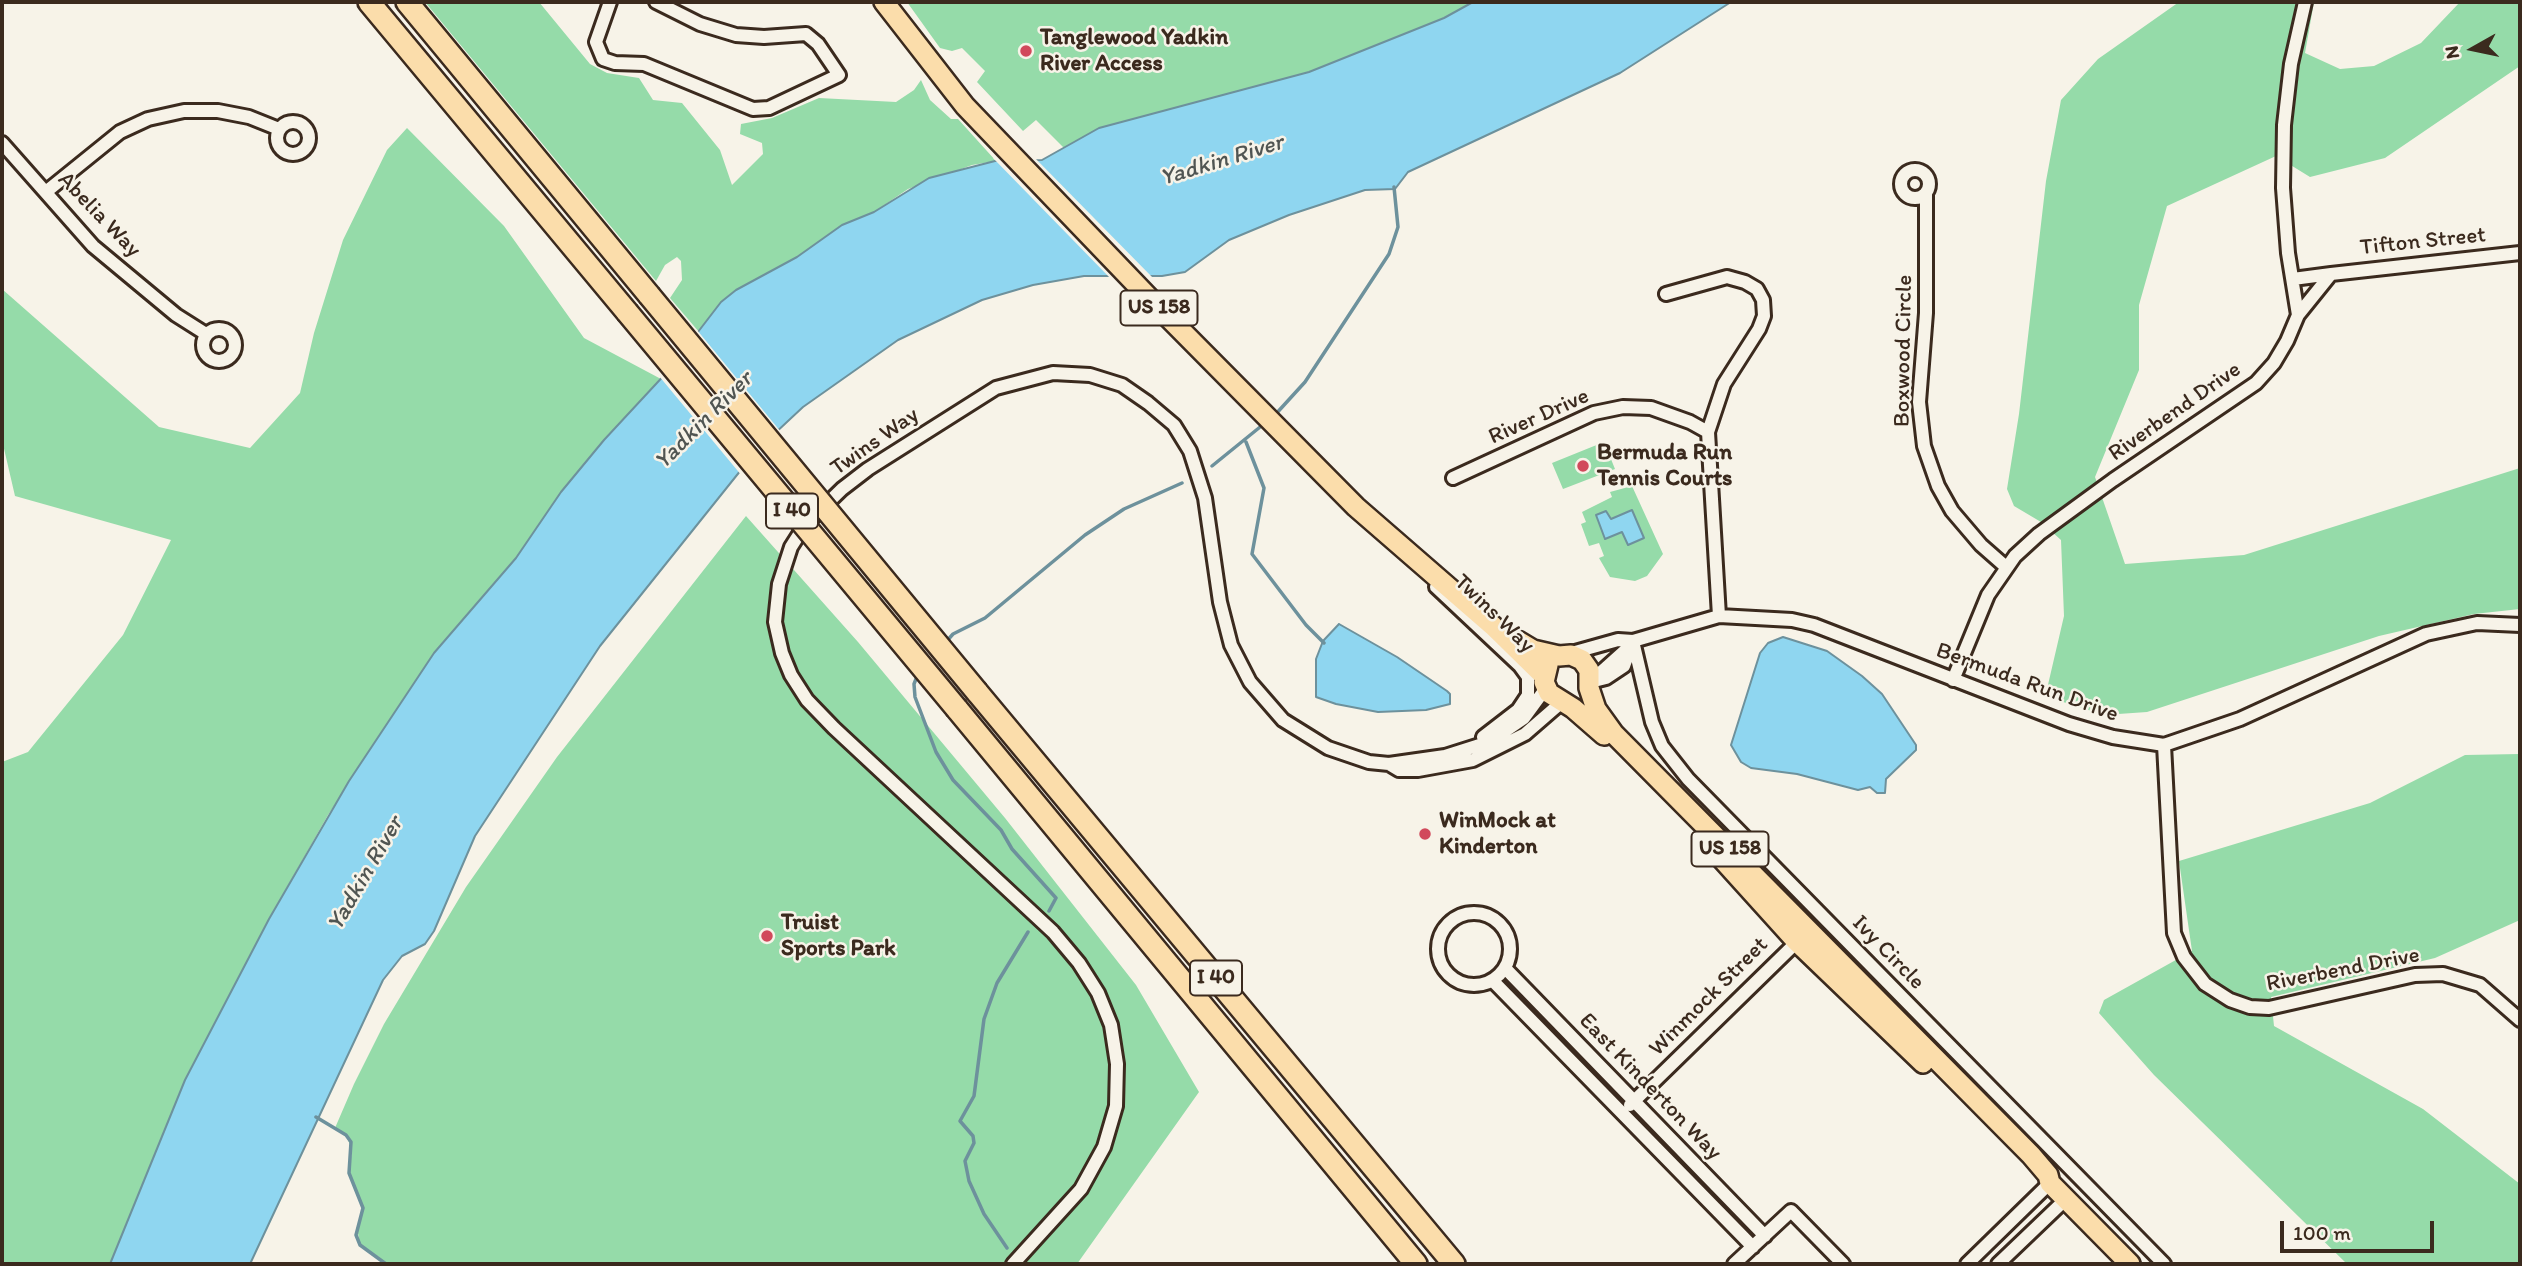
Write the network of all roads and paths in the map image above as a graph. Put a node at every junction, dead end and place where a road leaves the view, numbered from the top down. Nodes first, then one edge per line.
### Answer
1 (369, 2) edge
2 (407, 2) edge
3 (610, 2) edge
4 (656, 2) edge
5 (884, 2) edge
6 (2305, 2) edge
7 (279, 129) dead end
8 (2, 143) edge
9 (47, 191) junction
10 (1926, 193) dead end
11 (2520, 253) edge
12 (2331, 274) junction
13 (2293, 279) junction
14 (1666, 294) dead end
15 (2298, 316) junction
16 (206, 334) dead end
17 (1708, 432) junction
18 (1453, 478) dead end
19 (1390, 538) junction
20 (2006, 567) junction
21 (1719, 616) junction
22 (2520, 625) edge
23 (1493, 626) junction
24 (1633, 641) junction
25 (1562, 655) junction
26 (1953, 680) junction
27 (1545, 682) junction
28 (1590, 685) junction
29 (1564, 702) junction
30 (2164, 745) junction
31 (1466, 749) junction
32 (1389, 764) junction
33 (1796, 941) junction
34 (1505, 968) junction
35 (1492, 981) junction
36 (1882, 1004) junction
37 (2520, 1020) edge
38 (1634, 1101) junction
39 (1623, 1113) junction
40 (2050, 1183) junction
41 (2066, 1199) junction
42 (1765, 1236) junction
43 (1753, 1247) junction
44 (1013, 1264) edge
45 (1416, 1264) edge
46 (1454, 1264) edge
47 (1734, 1264) edge
48 (1843, 1264) edge
49 (1967, 1264) edge
50 (1998, 1264) edge
51 (2130, 1264) edge
52 (2164, 1264) edge

1 - 45 highway, I 40, bridge
2 - 46 highway, I 40, bridge
3 - 4 street
5 - 19 main road, US 158
6 - 13 street
7 - 9 street
8 - 9 street, Abelia Way
9 - 16 street, Abelia Way
10 - 20 street, Boxwood Circle
11 - 12 street, Tifton Street
12 - 13 street, Tifton Street
12 - 15 street, Tifton Street
13 - 15 street
14 - 17 street
15 - 20 street, Riverbend Drive
17 - 18 street, River Drive
17 - 21 street
19 - 23 main road, US 158
19 - 31 street, Twins Way
20 - 26 street, Riverbend Drive
21 - 24 street, Bermuda Run Drive
21 - 26 street, Bermuda Run Drive
22 - 30 street, Bermuda Run Drive
23 - 25 main road, US 158
23 - 27 main road, US 158
24 - 25 street, Bermuda Run Drive
24 - 28 street, Bermuda Run Drive
24 - 52 street, Ivy Circle
25 - 27 main road
25 - 28 main road
26 - 30 street, Bermuda Run Drive
27 - 29 main road
27 - 31 street, Twins Way
28 - 29 main road
28 - 36 main road, US 158
29 - 32 street, Twins Way
29 - 33 main road, US 158
30 - 37 street, Riverbend Drive
31 - 32 street, Twins Way
32 - 44 street, Twins Way
33 - 36 street
33 - 38 street, Winmock Street
33 - 40 main road, US 158
34 - 35 street
34 - 35 street
34 - 38 street, East Kinderton Way
35 - 39 street, East Kinderton Way
36 - 40 main road, US 158
38 - 39 street, Winmock Street
38 - 42 street, East Kinderton Way
39 - 43 street, East Kinderton Way
40 - 41 main road, US 158
40 - 49 street
41 - 50 street
41 - 51 main road, US 158
42 - 43 street
42 - 48 street
43 - 47 street

